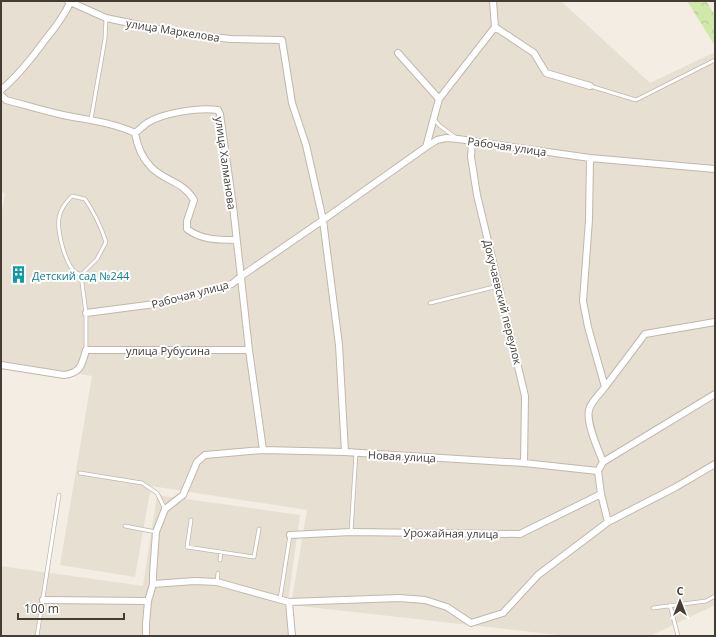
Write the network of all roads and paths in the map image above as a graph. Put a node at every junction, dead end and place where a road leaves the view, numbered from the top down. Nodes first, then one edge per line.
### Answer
1 (70, 1) edge
2 (493, 1) edge
3 (106, 18) junction
4 (495, 27) junction
5 (398, 53) dead end
6 (715, 60) edge
7 (590, 86) joint
8 (1, 90) edge
9 (1, 95) edge
10 (439, 99) junction
11 (91, 119) junction
12 (434, 119) junction
13 (135, 133) junction
14 (458, 139) junction
15 (472, 140) junction
16 (426, 147) junction
17 (590, 158) junction
18 (715, 170) edge
19 (323, 220) junction
20 (236, 240) junction
21 (81, 275) junction
22 (240, 276) junction
23 (498, 286) junction
24 (430, 303) dead end
25 (86, 313) junction
26 (715, 322) edge
27 (86, 350) junction
28 (249, 350) junction
29 (1, 365) edge
30 (605, 387) junction
31 (715, 394) edge
32 (263, 450) junction
33 (345, 452) junction
34 (356, 453) junction
35 (603, 462) junction
36 (524, 463) junction
37 (715, 464) edge
38 (598, 471) junction
39 (80, 473) dead end
40 (602, 494) junction
41 (59, 495) dead end
42 (165, 508) junction
43 (191, 520) dead end
44 (608, 522) junction
45 (126, 526) dead end
46 (259, 529) dead end
47 (156, 532) junction
48 (351, 532) junction
49 (290, 535) joint
50 (221, 552) junction
51 (220, 560) dead end
52 (218, 573) dead end
53 (217, 582) junction
54 (154, 584) junction
55 (715, 596) edge
56 (280, 598) junction
57 (43, 600) junction
58 (148, 601) junction
59 (289, 602) junction
60 (670, 605) junction
61 (653, 608) dead end
62 (37, 636) edge
63 (146, 636) edge
64 (292, 636) edge
65 (678, 636) edge

1 - 3 street, улица Маркелова
1 - 8 street
2 - 4 street
3 - 11 lane
3 - 19 street, улица Маркелова
4 - 7 street
4 - 10 street
5 - 10 street
6 - 7 lane
9 - 11 street
10 - 12 street
11 - 13 street
12 - 14 lane
12 - 16 street
13 - 20 street
13 - 20 street, улица Халманова
14 - 15 street, Рабочая улица
14 - 16 street, Рабочая улица
15 - 17 street, Рабочая улица
15 - 23 street, Докучаевский переулок
16 - 19 street, Рабочая улица
17 - 18 street, Рабочая улица
17 - 30 street
19 - 22 street, Рабочая улица
19 - 33 street
20 - 22 street, улица Халманова
21 - 21 lane
21 - 25 lane
22 - 25 street, Рабочая улица
22 - 28 street
23 - 24 lane
23 - 36 street, Докучаевский переулок
25 - 27 lane
26 - 30 street
27 - 28 street, улица Рубусина
27 - 29 street
28 - 32 street
30 - 35 street
31 - 35 street
32 - 33 street, Новая улица
32 - 42 street, Новая улица
33 - 34 street, Новая улица
34 - 36 street, Новая улица
34 - 48 lane
35 - 38 street
36 - 38 street, Новая улица
37 - 44 street
38 - 40 street
39 - 42 lane
40 - 44 street
40 - 48 street, Урожайная улица
41 - 57 lane
42 - 47 street
43 - 50 lane
44 - 59 street
45 - 47 lane
46 - 50 lane
47 - 54 street
48 - 49 street, Урожайная улица
49 - 56 lane
50 - 51 lane
52 - 53 lane
53 - 54 street
53 - 56 street
54 - 58 street
55 - 60 lane
56 - 59 street
57 - 58 street
57 - 62 lane
58 - 63 street
59 - 64 street
60 - 61 lane
60 - 65 lane

